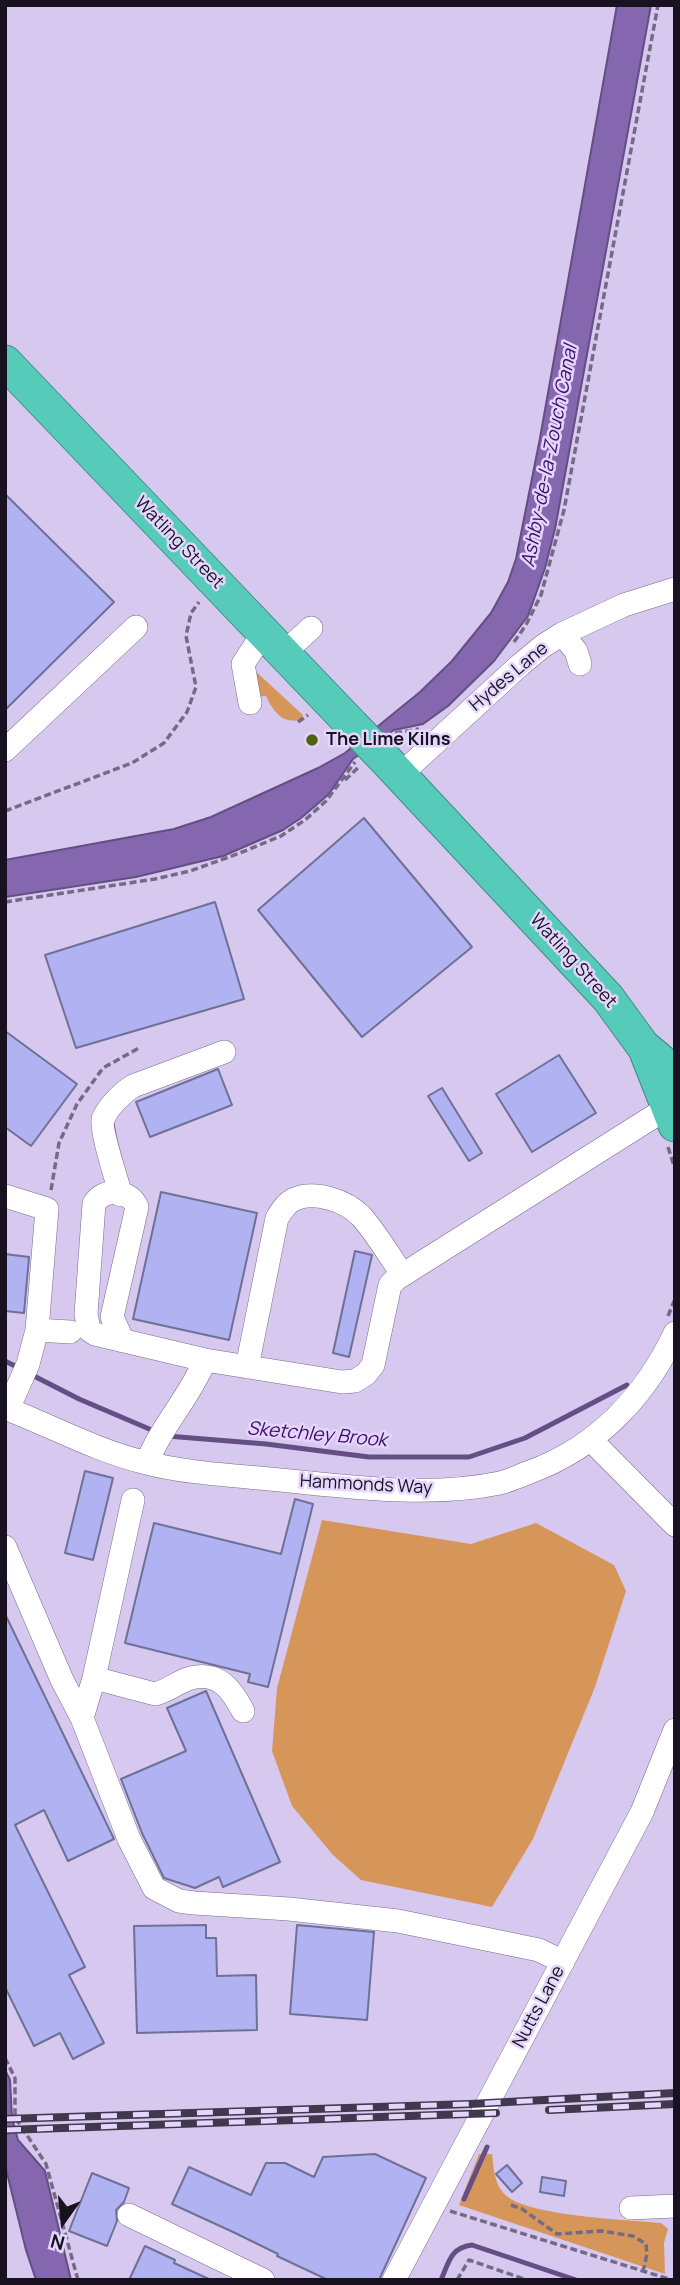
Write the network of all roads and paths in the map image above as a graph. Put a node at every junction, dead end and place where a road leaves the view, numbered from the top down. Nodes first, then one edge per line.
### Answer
1 (658, 5) edge
2 (5, 362) edge
3 (675, 589) edge
4 (202, 598) dead end
5 (136, 626) dead end
6 (311, 628) dead end
7 (562, 634) junction
8 (274, 643) junction
9 (509, 649) dead end
10 (580, 664) dead end
11 (250, 703) dead end
12 (313, 712) dead end
13 (298, 722) dead end
14 (428, 725) dead end
15 (5, 750) edge
16 (377, 760) junction
17 (5, 811) edge
18 (5, 902) edge
19 (643, 1046) junction
20 (139, 1048) dead end
21 (224, 1052) dead end
22 (675, 1073) edge
23 (671, 1116) edge
24 (121, 1195) junction
25 (5, 1196) edge
26 (47, 1209) junction
27 (402, 1274) junction
28 (37, 1329) junction
29 (70, 1332) dead end
30 (675, 1333) edge
31 (122, 1340) junction
32 (205, 1360) junction
33 (247, 1367) junction
34 (9, 1404) edge
35 (591, 1440) junction
36 (150, 1455) junction
37 (134, 1500) dead end
38 (675, 1525) edge
39 (5, 1547) edge
40 (94, 1678) junction
41 (243, 1711) dead end
42 (82, 1718) junction
43 (675, 1731) edge
44 (563, 1962) junction
45 (5, 2058) edge
46 (511, 2205) dead end
47 (432, 2206) junction
48 (675, 2206) edge
49 (631, 2208) dead end
50 (129, 2215) dead end
51 (643, 2272) junction
52 (78, 2280) edge
53 (264, 2280) edge
54 (394, 2280) edge
55 (457, 2280) edge
56 (527, 2280) edge
57 (672, 2280) edge

1 - 9 path
2 - 8 highway, Watling Street
3 - 7 street, Hydes Lane
4 - 17 path
5 - 15 street
6 - 8 street
7 - 10 street
7 - 16 street, Hydes Lane
8 - 11 street
8 - 16 highway, Watling Street, bridge
12 - 13 path
14 - 16 path
16 - 18 path
16 - 19 highway, Watling Street
19 - 22 highway, Watling Street
19 - 23 highway, Watling Street
20 - 26 path
21 - 24 street
23 - 27 street
24 - 31 street
24 - 31 street
25 - 26 street
26 - 28 street
27 - 33 street
27 - 33 street
28 - 29 street
28 - 34 street
30 - 35 street, Hammonds Way
31 - 32 street
32 - 33 street
32 - 36 street
34 - 36 street, Hammonds Way
35 - 36 street, Hammonds Way
35 - 38 street
37 - 40 street
39 - 42 street
40 - 41 street
40 - 42 street
42 - 44 street
43 - 44 street, Nutts Lane
44 - 47 street, Nutts Lane
45 - 52 path
46 - 51 path
47 - 51 path
47 - 54 street, Nutts Lane
48 - 49 street
50 - 53 street
51 - 57 path
55 - 56 path

